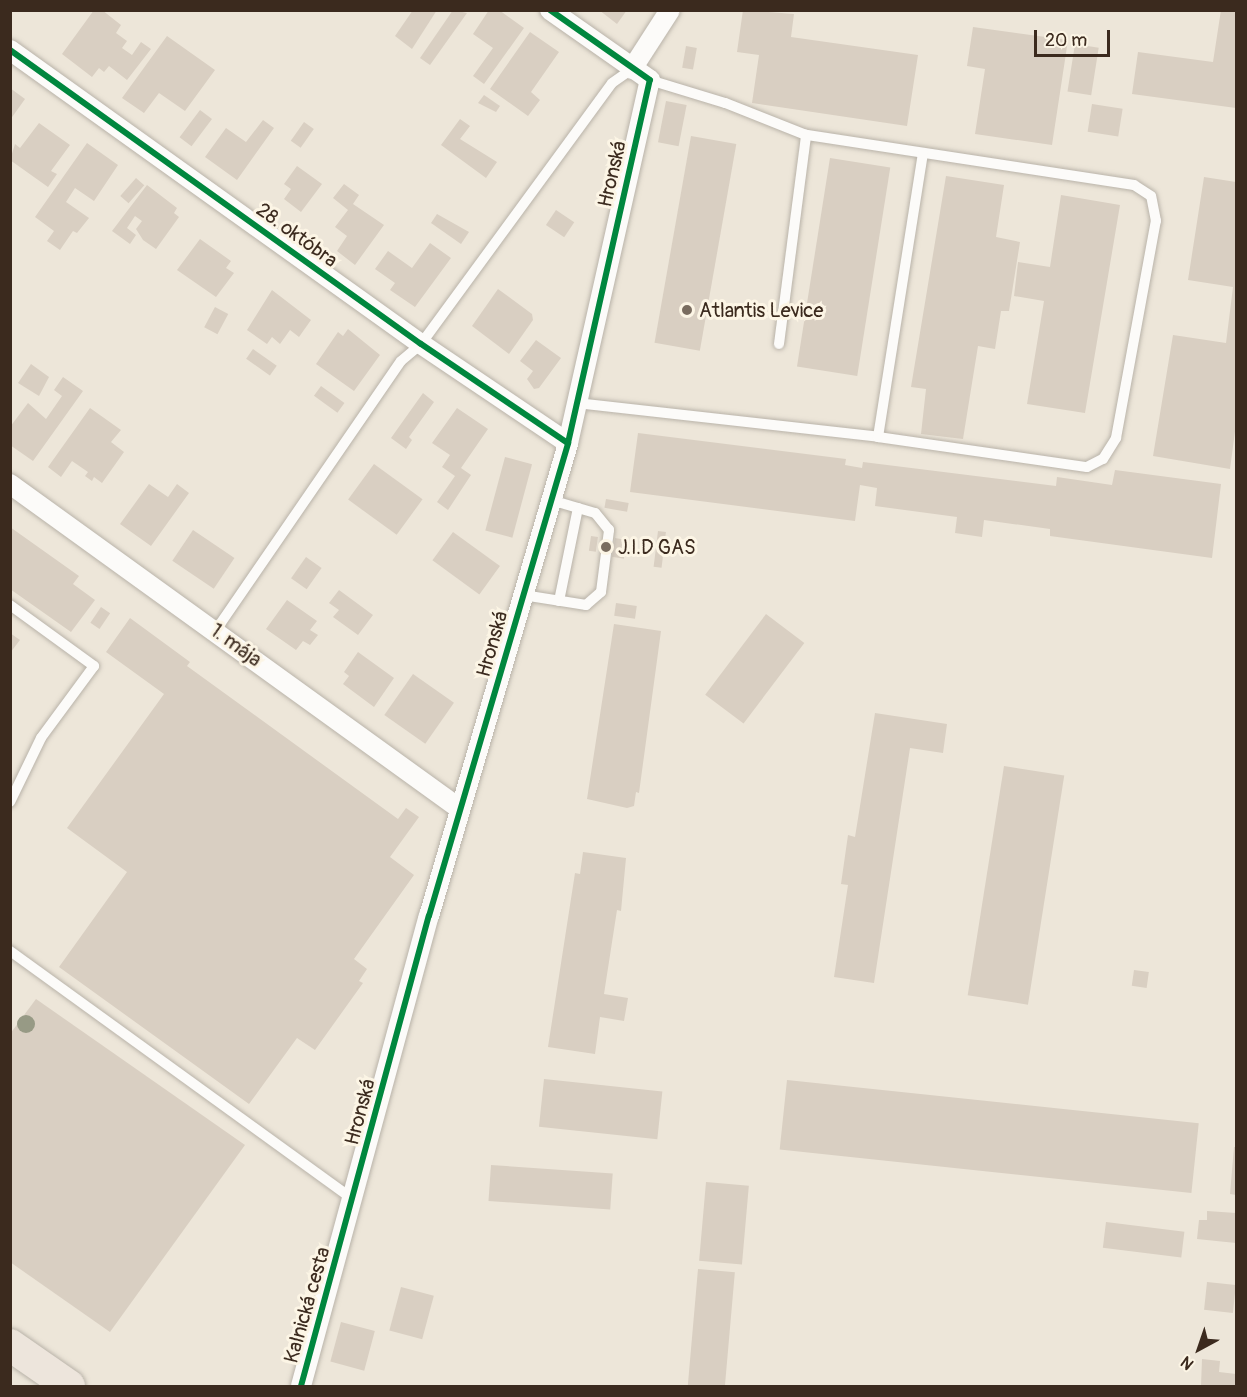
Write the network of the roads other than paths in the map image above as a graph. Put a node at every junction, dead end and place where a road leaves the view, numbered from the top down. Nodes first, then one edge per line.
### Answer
1 (550, 10) edge
2 (670, 10) edge
3 (10, 50) edge
4 (632, 69) junction
5 (650, 80) junction
6 (806, 135) junction
7 (923, 154) junction
8 (421, 344) junction
9 (779, 344) dead end
10 (577, 403) junction
11 (878, 437) junction
12 (568, 443) junction
13 (10, 484) edge
14 (551, 500) junction
15 (578, 508) junction
16 (523, 595) junction
17 (559, 601) junction
18 (10, 604) edge
19 (216, 630) junction
20 (10, 802) edge
21 (460, 809) junction
22 (10, 951) edge
23 (354, 1200) junction
24 (345, 1233) joint
25 (10, 1345) edge
26 (69, 1386) edge
27 (301, 1386) edge

1 - 4 street
2 - 4 street
3 - 8 street, 28. októbra
4 - 5 street
4 - 8 lane
5 - 6 lane
5 - 10 street, Hronská
6 - 7 lane
6 - 9 lane
7 - 11 lane
7 - 11 lane
8 - 12 street, 28. októbra
8 - 19 lane
10 - 11 lane
10 - 12 street, Hronská
12 - 14 street, Hronská
13 - 19 street, 1. mája
14 - 15 lane
14 - 16 street, Hronská
15 - 17 lane
15 - 17 lane
16 - 17 lane
16 - 21 street, Hronská
18 - 20 lane
19 - 21 street, 1. mája
21 - 23 street, Hronská
22 - 23 lane
23 - 24 street, Hronská
24 - 27 street, Kalnická cesta
25 - 26 main road

